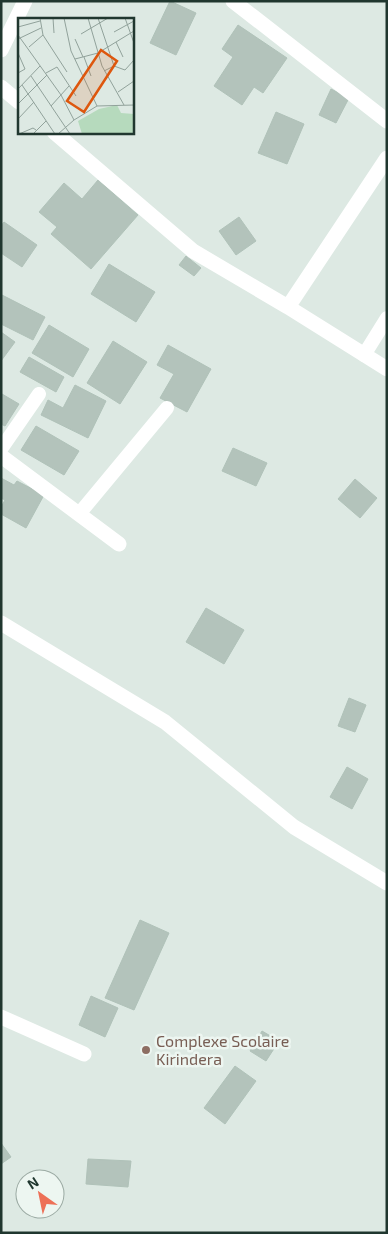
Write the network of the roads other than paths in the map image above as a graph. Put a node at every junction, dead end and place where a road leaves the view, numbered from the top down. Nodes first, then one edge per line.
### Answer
1 (25, 1) edge
2 (234, 1) edge
3 (1, 50) edge
4 (1, 87) edge
5 (18, 101) edge
6 (387, 121) edge
7 (56, 134) edge
8 (387, 158) edge
9 (288, 307) junction
10 (387, 318) edge
11 (364, 355) junction
12 (387, 369) edge
13 (39, 394) dead end
14 (167, 408) dead end
15 (1, 449) edge
16 (1, 456) edge
17 (79, 514) junction
18 (119, 544) dead end
19 (1, 623) edge
20 (387, 883) edge
21 (1, 1018) edge
22 (84, 1054) dead end

1 - 3 street
2 - 6 street
4 - 5 street
7 - 9 street
8 - 9 street
9 - 11 street
10 - 11 lane
11 - 12 street
13 - 15 lane
14 - 17 lane
16 - 17 street
17 - 18 street
19 - 20 street
21 - 22 street

